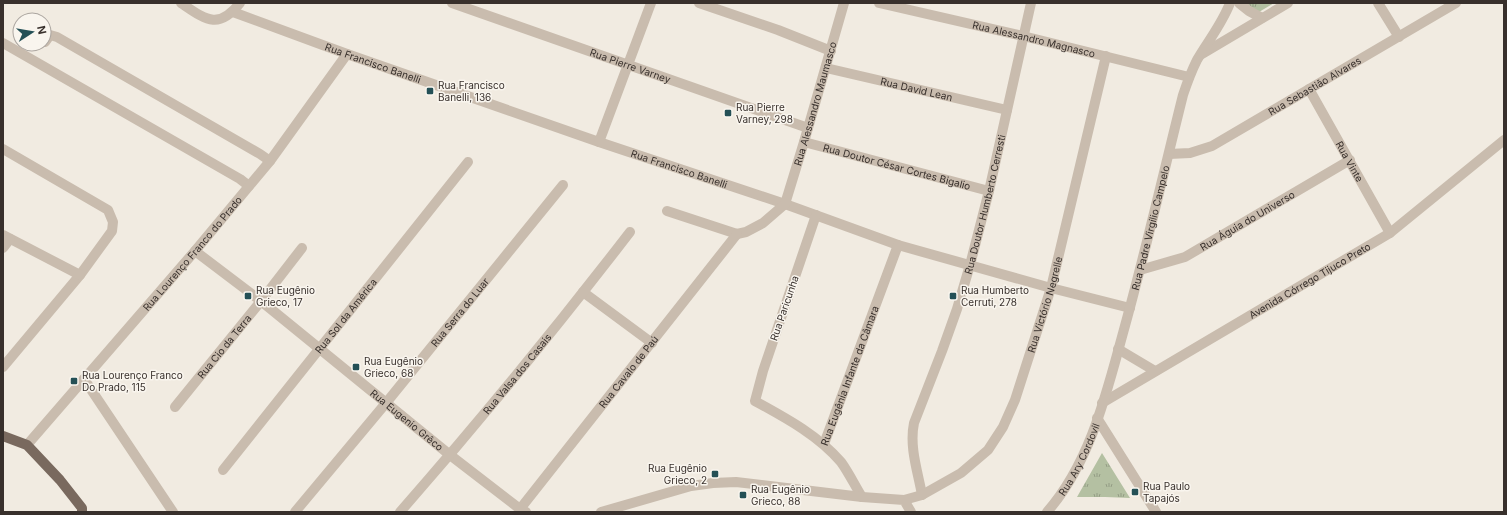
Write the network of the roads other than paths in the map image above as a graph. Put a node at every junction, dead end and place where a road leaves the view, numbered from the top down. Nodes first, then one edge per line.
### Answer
1 (181, 3) edge
2 (240, 3) edge
3 (452, 3) edge
4 (651, 3) edge
5 (698, 3) edge
6 (844, 3) edge
7 (879, 3) edge
8 (1031, 3) edge
9 (1230, 3) edge
10 (1239, 3) edge
11 (1288, 3) edge
12 (1378, 3) edge
13 (1456, 3) edge
14 (233, 12) junction
15 (1262, 18) junction
16 (52, 35) edge
17 (1023, 36) junction
18 (1399, 37) junction
19 (3, 43) edge
20 (831, 51) junction
21 (347, 54) junction
22 (1201, 55) junction
23 (1106, 56) junction
24 (628, 65) junction
25 (826, 68) junction
26 (1189, 77) junction
27 (1310, 89) junction
28 (1007, 110) junction
29 (808, 128) junction
30 (1504, 140) edge
31 (600, 142) junction
32 (804, 142) junction
33 (3, 149) edge
34 (1168, 154) junction
35 (1350, 160) junction
36 (270, 161) junction
37 (468, 162) dead end
38 (563, 185) dead end
39 (249, 186) junction
40 (989, 191) junction
41 (785, 204) junction
42 (666, 211) dead end
43 (816, 215) junction
44 (630, 232) dead end
45 (1390, 233) junction
46 (738, 234) junction
47 (6, 237) edge
48 (898, 245) junction
49 (3, 248) edge
50 (302, 248) dead end
51 (195, 251) junction
52 (970, 265) junction
53 (1140, 270) junction
54 (80, 275) junction
55 (1051, 288) junction
56 (583, 292) junction
57 (262, 301) junction
58 (1130, 308) junction
59 (652, 343) junction
60 (1118, 349) junction
61 (320, 350) junction
62 (3, 367) edge
63 (1155, 371) junction
64 (84, 379) junction
65 (386, 403) junction
66 (1102, 403) junction
67 (175, 407) dead end
68 (1097, 418) junction
69 (3, 436) edge
70 (824, 444) junction
71 (27, 445) junction
72 (450, 456) junction
73 (223, 470) dead end
74 (922, 495) junction
75 (862, 497) junction
76 (904, 500) junction
77 (523, 510) edge
78 (83, 511) edge
79 (173, 512) edge
80 (295, 512) edge
81 (400, 512) edge
82 (601, 512) edge
83 (911, 512) edge
84 (1047, 512) edge
85 (1156, 512) edge

1 - 14 street
2 - 14 street
3 - 24 street, Rua Pierre Varney
4 - 24 street
5 - 20 street
6 - 20 street, Rua Alessandro Maumasco
7 - 17 street, Rua Alessandro Magnasco
8 - 17 street, Rua Doutor Humberto Cerresti
9 - 22 street, Rua Padre Virgílio Campelo
10 - 15 street
11 - 15 street
12 - 18 street
13 - 18 street, Rua Sebastião Alvares
14 - 21 street, Rua Francisco Banelli
15 - 22 street
16 - 36 street
17 - 23 street, Rua Alessandro Magnasco
17 - 28 street, Rua Doutor Humberto Cerresti
18 - 27 street, Rua Sebastião Alvares
19 - 39 street
20 - 25 street, Rua Alessandro Maumasco
21 - 31 street, Rua Francisco Banelli
21 - 36 street, Rua Lourenço Franco do Prado
22 - 26 street, Rua Padre Virgílio Campelo
23 - 26 street, Rua Alessandro Magnasco
23 - 55 street, Rua Victório Negrelle
24 - 29 street, Rua Pierre Varney
24 - 31 street
25 - 28 street, Rua David Lean
25 - 29 street, Rua Alessandro Maumasco
26 - 34 street, Rua Padre Virgílio Campelo
27 - 34 street, Rua Sebastião Alvares
27 - 35 street, Rua Vinte
28 - 40 street, Rua Doutor Humberto Cerresti
29 - 32 street, Rua Alessandro Maumasco
30 - 45 street, Avenida Córrego Tijuco Preto
31 - 41 street, Rua Francisco Banelli
32 - 40 street, Rua Doutor César Cortes Bigalio
32 - 41 street, Rua Alessandro Maumasco
33 - 54 street
34 - 53 street, Rua Padre Virgílio Campelo
35 - 45 street, Rua Vinte
35 - 53 street, Rua Águia do Universo
36 - 39 street, Rua Lourenço Franco do Prado
37 - 61 street, Rua Sol da América
38 - 65 street, Rua Serra do Luar
39 - 51 street, Rua Lourenço Franco do Prado
40 - 52 street, Rua Doutor Humberto Cerresti
41 - 43 street, Rua Francisco Banelli
41 - 46 street, Rua Cavalo de Paú
42 - 46 street
43 - 48 street, Rua Francisco Banelli
43 - 70 street, Rua Paricunha
44 - 56 street, Rua Valsa dos Casais
45 - 63 street, Avenida Córrego Tijuco Preto
46 - 59 street, Rua Cavalo de Paú
47 - 49 street
47 - 54 street
48 - 52 street, Rua Francisco Banelli
48 - 70 street, Rua Eugênia Infante da Câmara
50 - 57 street, Rua Cio da Terra
51 - 57 street, Rua Eugenio Grêco
51 - 64 street, Rua Lourenço Franco do Prado
52 - 55 street, Rua Francisco Banelli
52 - 74 street, Rua Doutor Humberto Cerresti
53 - 58 street, Rua Padre Virgílio Campelo
54 - 62 street
55 - 58 street, Rua Francisco Banelli
55 - 74 street, Rua Victório Negrelle
56 - 59 street
56 - 72 street, Rua Valsa dos Casais
57 - 61 street, Rua Eugenio Grêco
57 - 67 street, Rua Cio da Terra
58 - 60 street, Rua Padre Virgílio Campelo
59 - 77 street, Rua Cavalo de Paú
60 - 63 street
60 - 66 street, Rua Padre Virgílio Campelo
61 - 65 street, Rua Eugenio Grêco
61 - 73 street, Rua Sol da América
63 - 66 street, Avenida Córrego Tijuco Preto
64 - 71 street, Rua Lourenço Franco do Prado
64 - 79 street
65 - 72 street, Rua Eugenio Grêco
65 - 80 street, Rua Serra do Luar
66 - 68 street, Rua Ary Cordovil
68 - 84 street, Rua Ary Cordovil
68 - 85 street
69 - 71 main road
70 - 75 street, Rua Eugênia Infante da Câmara
71 - 78 main road
72 - 77 street, Rua Eugenio Grêco
72 - 81 street, Rua Valsa dos Casais
74 - 76 street, Rua Victório Negrelle
75 - 76 street, Rua Victório Negrelle
75 - 82 street, Rua Victório Negrelle
76 - 83 street

